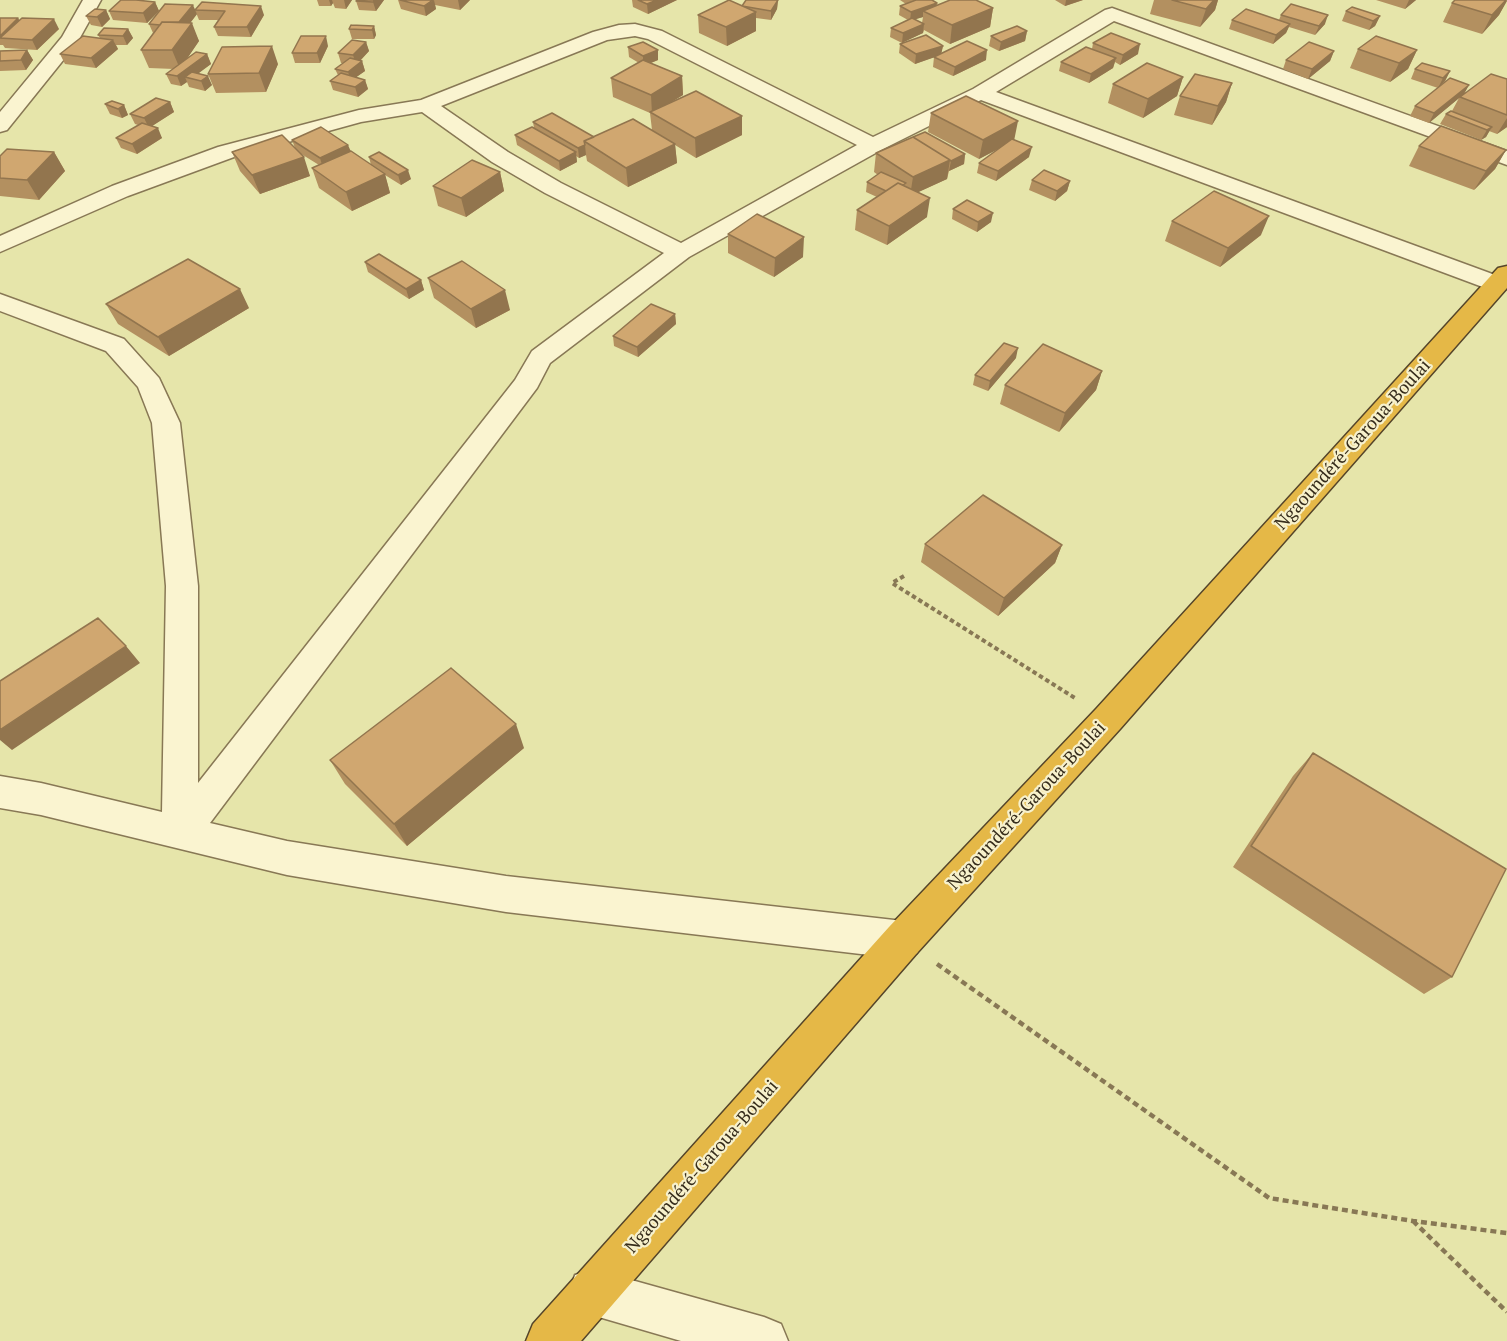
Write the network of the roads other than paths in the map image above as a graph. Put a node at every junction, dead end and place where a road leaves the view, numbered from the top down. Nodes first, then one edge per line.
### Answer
1 (92, 0) edge
2 (1117, 7) edge
3 (980, 93) junction
4 (426, 105) junction
5 (0, 126) edge
6 (873, 145) junction
7 (1507, 158) edge
8 (0, 244) edge
9 (681, 252) junction
10 (1502, 279) edge
11 (0, 302) edge
12 (0, 792) edge
13 (180, 834) junction
14 (903, 940) junction
15 (592, 1292) junction
16 (550, 1341) edge
17 (764, 1341) edge

1 - 5 street
2 - 3 street
2 - 7 street
3 - 6 street
3 - 10 street
4 - 6 street
4 - 8 street
4 - 9 street
6 - 9 street
9 - 13 street
10 - 14 highway, Ngaoundéré-Garoua-Boulai
11 - 13 street
12 - 13 street
13 - 14 street
14 - 15 highway, Ngaoundéré-Garoua-Boulai
15 - 16 highway, Ngaoundéré-Garoua-Boulai
15 - 17 street

